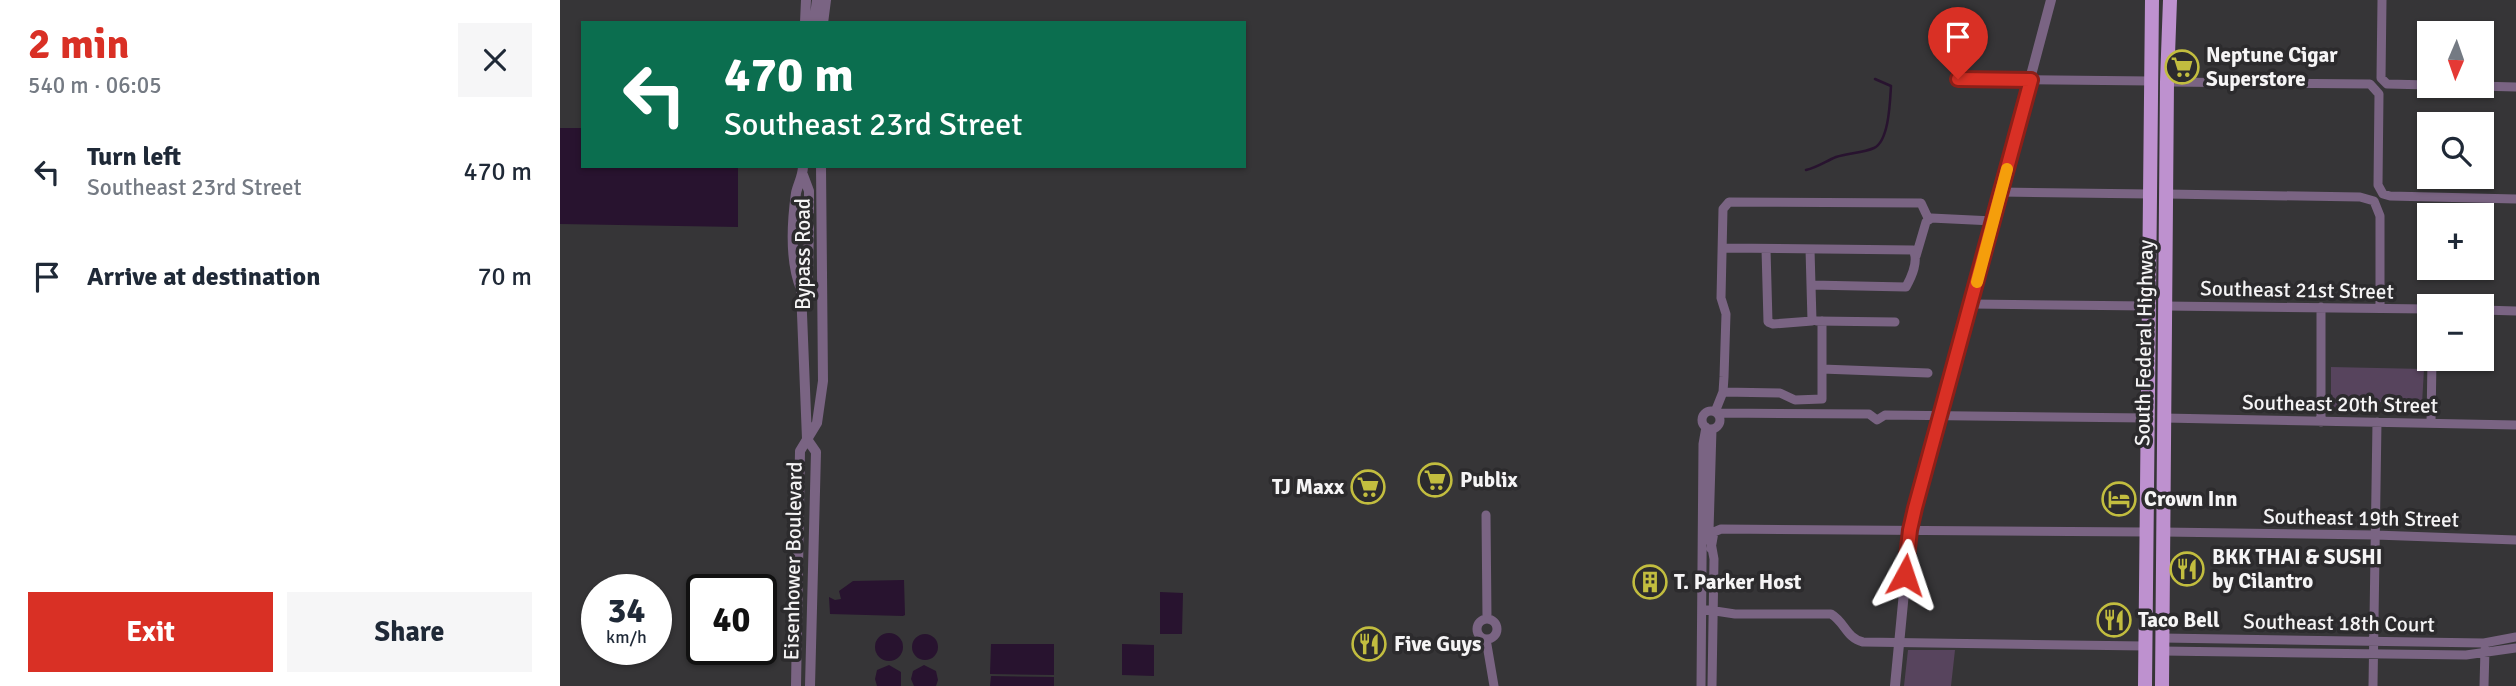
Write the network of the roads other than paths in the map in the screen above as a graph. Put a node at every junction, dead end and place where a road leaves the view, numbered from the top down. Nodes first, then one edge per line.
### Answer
1 (806, 0) edge
2 (817, 0) edge
3 (826, 0) edge
4 (2051, 0) edge
5 (2152, 0) edge
6 (2170, 0) edge
7 (2382, 0) edge
8 (805, 21) edge
9 (814, 21) edge
10 (823, 21) edge
11 (1958, 79) dead end
12 (2031, 80) junction
13 (2151, 81) junction
14 (2167, 82) junction
15 (2417, 85) edge
16 (2494, 86) edge
17 (2516, 87) edge
18 (821, 168) edge
19 (803, 171) edge
20 (2150, 175) junction
21 (2000, 192) junction
22 (2150, 194) junction
23 (2166, 194) junction
24 (2516, 199) edge
25 (809, 211) dead end
26 (2166, 212) junction
27 (1928, 220) junction
28 (1993, 221) junction
29 (808, 227) dead end
30 (1723, 248) junction
31 (1766, 249) junction
32 (1810, 249) junction
33 (1916, 256) junction
34 (1811, 285) junction
35 (801, 289) junction
36 (1971, 304) junction
37 (2148, 306) junction
38 (2165, 306) junction
39 (2321, 307) junction
40 (2380, 308) junction
41 (2417, 309) edge
42 (2494, 310) edge
43 (2516, 311) edge
44 (1817, 321) junction
45 (1895, 323) dead end
46 (823, 342) junction
47 (1822, 369) junction
48 (2431, 371) edge
49 (1928, 373) dead end
50 (1723, 391) junction
51 (2148, 398) junction
52 (807, 404) junction
53 (1716, 412) junction
54 (1939, 415) junction
55 (2147, 418) junction
56 (2164, 418) junction
57 (2321, 422) junction
58 (2377, 422) junction
59 (2431, 422) junction
60 (2516, 425) edge
61 (1709, 428) junction
62 (807, 439) junction
63 (2164, 443) junction
64 (1486, 515) dead end
65 (1910, 530) junction
66 (2146, 532) junction
67 (2163, 532) junction
68 (2375, 534) junction
69 (2516, 540) edge
70 (1711, 549) junction
71 (1702, 609) junction
72 (1713, 611) junction
73 (1487, 618) junction
74 (2145, 625) junction
75 (2516, 637) edge
76 (1486, 639) junction
77 (2375, 642) junction
78 (1899, 643) junction
79 (2162, 645) junction
80 (2145, 646) junction
81 (2484, 648) junction
82 (2516, 648) edge
83 (2374, 654) junction
84 (1701, 664) junction
85 (1712, 664) junction
86 (2162, 670) junction
87 (796, 686) edge
88 (810, 686) edge
89 (1494, 686) edge
90 (1701, 686) edge
91 (1712, 686) edge
92 (1895, 686) edge
93 (2145, 686) edge
94 (2162, 686) edge
95 (2373, 686) edge
96 (2484, 686) edge

1 - 8 street
2 - 9 street
3 - 10 street
4 - 12 street
5 - 13 main road, South Federal Highway
6 - 14 main road, South Federal Highway
7 - 15 street
11 - 12 street
12 - 13 street
12 - 21 street
13 - 20 main road, South Federal Highway
14 - 23 main road, South Federal Highway
14 - 24 street
16 - 17 street
18 - 46 street, Bypass Road
19 - 25 street, Eisenhower Boulevard
19 - 35 street, Eisenhower Boulevard
20 - 22 main road, South Federal Highway
20 - 23 main road
21 - 22 street
21 - 28 street
22 - 26 main road
22 - 37 main road, South Federal Highway
23 - 26 main road, South Federal Highway
23 - 40 street
26 - 38 main road, South Federal Highway
27 - 28 street
27 - 30 street
27 - 33 street
28 - 36 street
29 - 35 street, Eisenhower Boulevard
30 - 31 street
30 - 50 street
31 - 32 street
31 - 44 street
32 - 33 street
32 - 34 street
33 - 34 street
34 - 44 street
35 - 52 street, Eisenhower Boulevard
36 - 37 street
36 - 54 street
37 - 51 main road, South Federal Highway
38 - 39 street, Southeast 21st Street
38 - 56 main road, South Federal Highway
39 - 40 street, Southeast 21st Street
39 - 57 street
40 - 41 street, Southeast 21st Street
42 - 43 street
44 - 45 street
44 - 47 street
46 - 52 street, Bypass Road
46 - 62 street, Bypass Road
47 - 49 street
47 - 50 street
48 - 59 street
50 - 53 street
51 - 55 main road, South Federal Highway
51 - 56 main road
52 - 62 street, Eisenhower Boulevard
53 - 54 street
53 - 61 street
53 - 61 street
54 - 55 street
54 - 65 street
55 - 63 main road
55 - 66 main road, South Federal Highway
56 - 57 street, Southeast 20th Street
56 - 63 main road, South Federal Highway
57 - 58 street, Southeast 20th Street
58 - 59 street, Southeast 20th Street
58 - 68 street
59 - 60 street, Southeast 20th Street
61 - 70 street
61 - 71 street
62 - 87 street, Eisenhower Boulevard
62 - 88 street, Eisenhower Boulevard
63 - 67 main road, South Federal Highway
64 - 73 street
65 - 66 street
65 - 70 street
65 - 78 street
66 - 74 main road, South Federal Highway
67 - 68 street, Southeast 19th Street
67 - 79 main road, South Federal Highway
68 - 69 street, Southeast 19th Street
68 - 77 street
70 - 72 street
71 - 72 street
71 - 84 street
72 - 78 street
72 - 85 street
73 - 76 street
73 - 76 street
74 - 79 main road
74 - 80 main road, South Federal Highway
75 - 81 street, Southeast 18th Court
76 - 89 street
77 - 79 street, Southeast 18th Court
77 - 81 street, Southeast 18th Court
77 - 83 street
78 - 80 street
78 - 92 street
79 - 83 street, Southeast 18th Court
79 - 86 main road, South Federal Highway
80 - 86 main road
80 - 93 main road, South Federal Highway
81 - 82 street, Southeast 18th Court
81 - 83 street, Southeast 18th Court
81 - 96 street
83 - 95 street
84 - 85 street
84 - 90 street
85 - 91 street
86 - 94 main road, South Federal Highway

